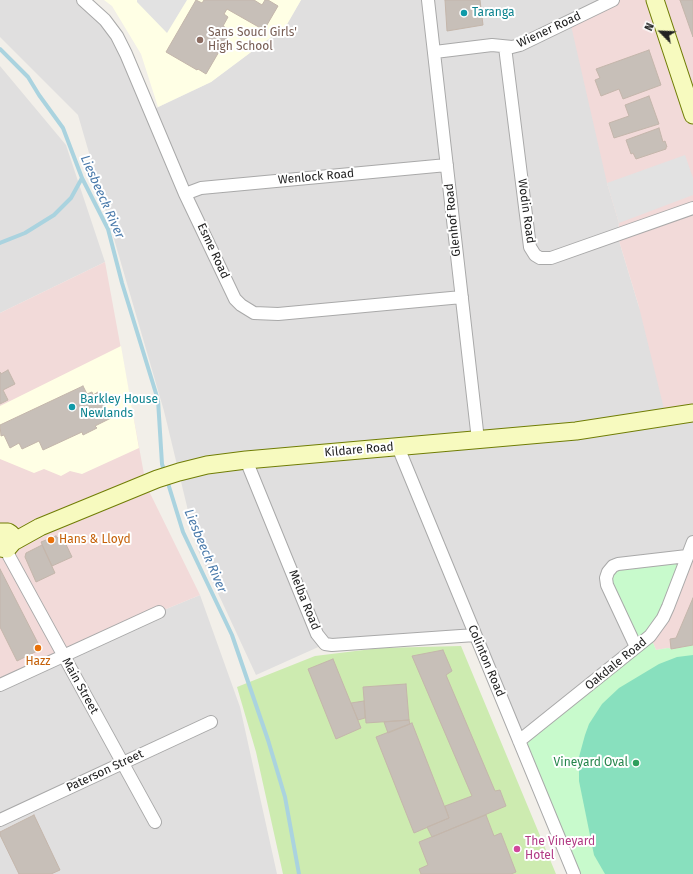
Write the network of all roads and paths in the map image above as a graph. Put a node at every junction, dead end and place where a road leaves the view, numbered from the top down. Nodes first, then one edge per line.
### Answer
1 (83, 0) edge
2 (428, 0) edge
3 (613, 0) edge
4 (655, 0) edge
5 (505, 47) junction
6 (435, 52) junction
7 (693, 115) edge
8 (447, 165) junction
9 (185, 194) junction
10 (693, 208) edge
11 (462, 297) junction
12 (693, 413) edge
13 (478, 440) junction
14 (398, 447) junction
15 (246, 460) junction
16 (4, 540) edge
17 (693, 542) edge
18 (687, 556) junction
19 (158, 612) dead end
20 (475, 635) junction
21 (636, 647) junction
22 (63, 656) junction
23 (0, 685) edge
24 (211, 722) dead end
25 (519, 741) junction
26 (122, 763) junction
27 (0, 820) edge
28 (155, 822) dead end
29 (574, 874) edge

1 - 9 street, Esme Road
2 - 6 street, Glenhof Road
3 - 5 street, Wiener Road
4 - 7 street
5 - 6 street, Wiener Road
5 - 10 street, Wodin Road
6 - 8 street, Glenhof Road
8 - 9 street, Wenlock Road
8 - 11 street, Glenhof Road
9 - 11 street, Esme Road
11 - 13 street, Glenhof Road
12 - 13 street, Kildare Road
13 - 14 street, Kildare Road
14 - 15 street, Kildare Road
14 - 20 street, Colinton Road
15 - 16 street, Kildare Road
15 - 20 street, Melba Road
16 - 22 street, Main Street
17 - 18 street, Oakdale Road
18 - 21 street, Oakdale Road
18 - 21 street
19 - 22 street
20 - 25 street, Colinton Road
21 - 25 street, Oakdale Road
22 - 23 street
22 - 26 street, Main Street
24 - 26 street, Paterson Street
25 - 29 street, Colinton Road
26 - 27 street, Paterson Street
26 - 28 street, Main Street

